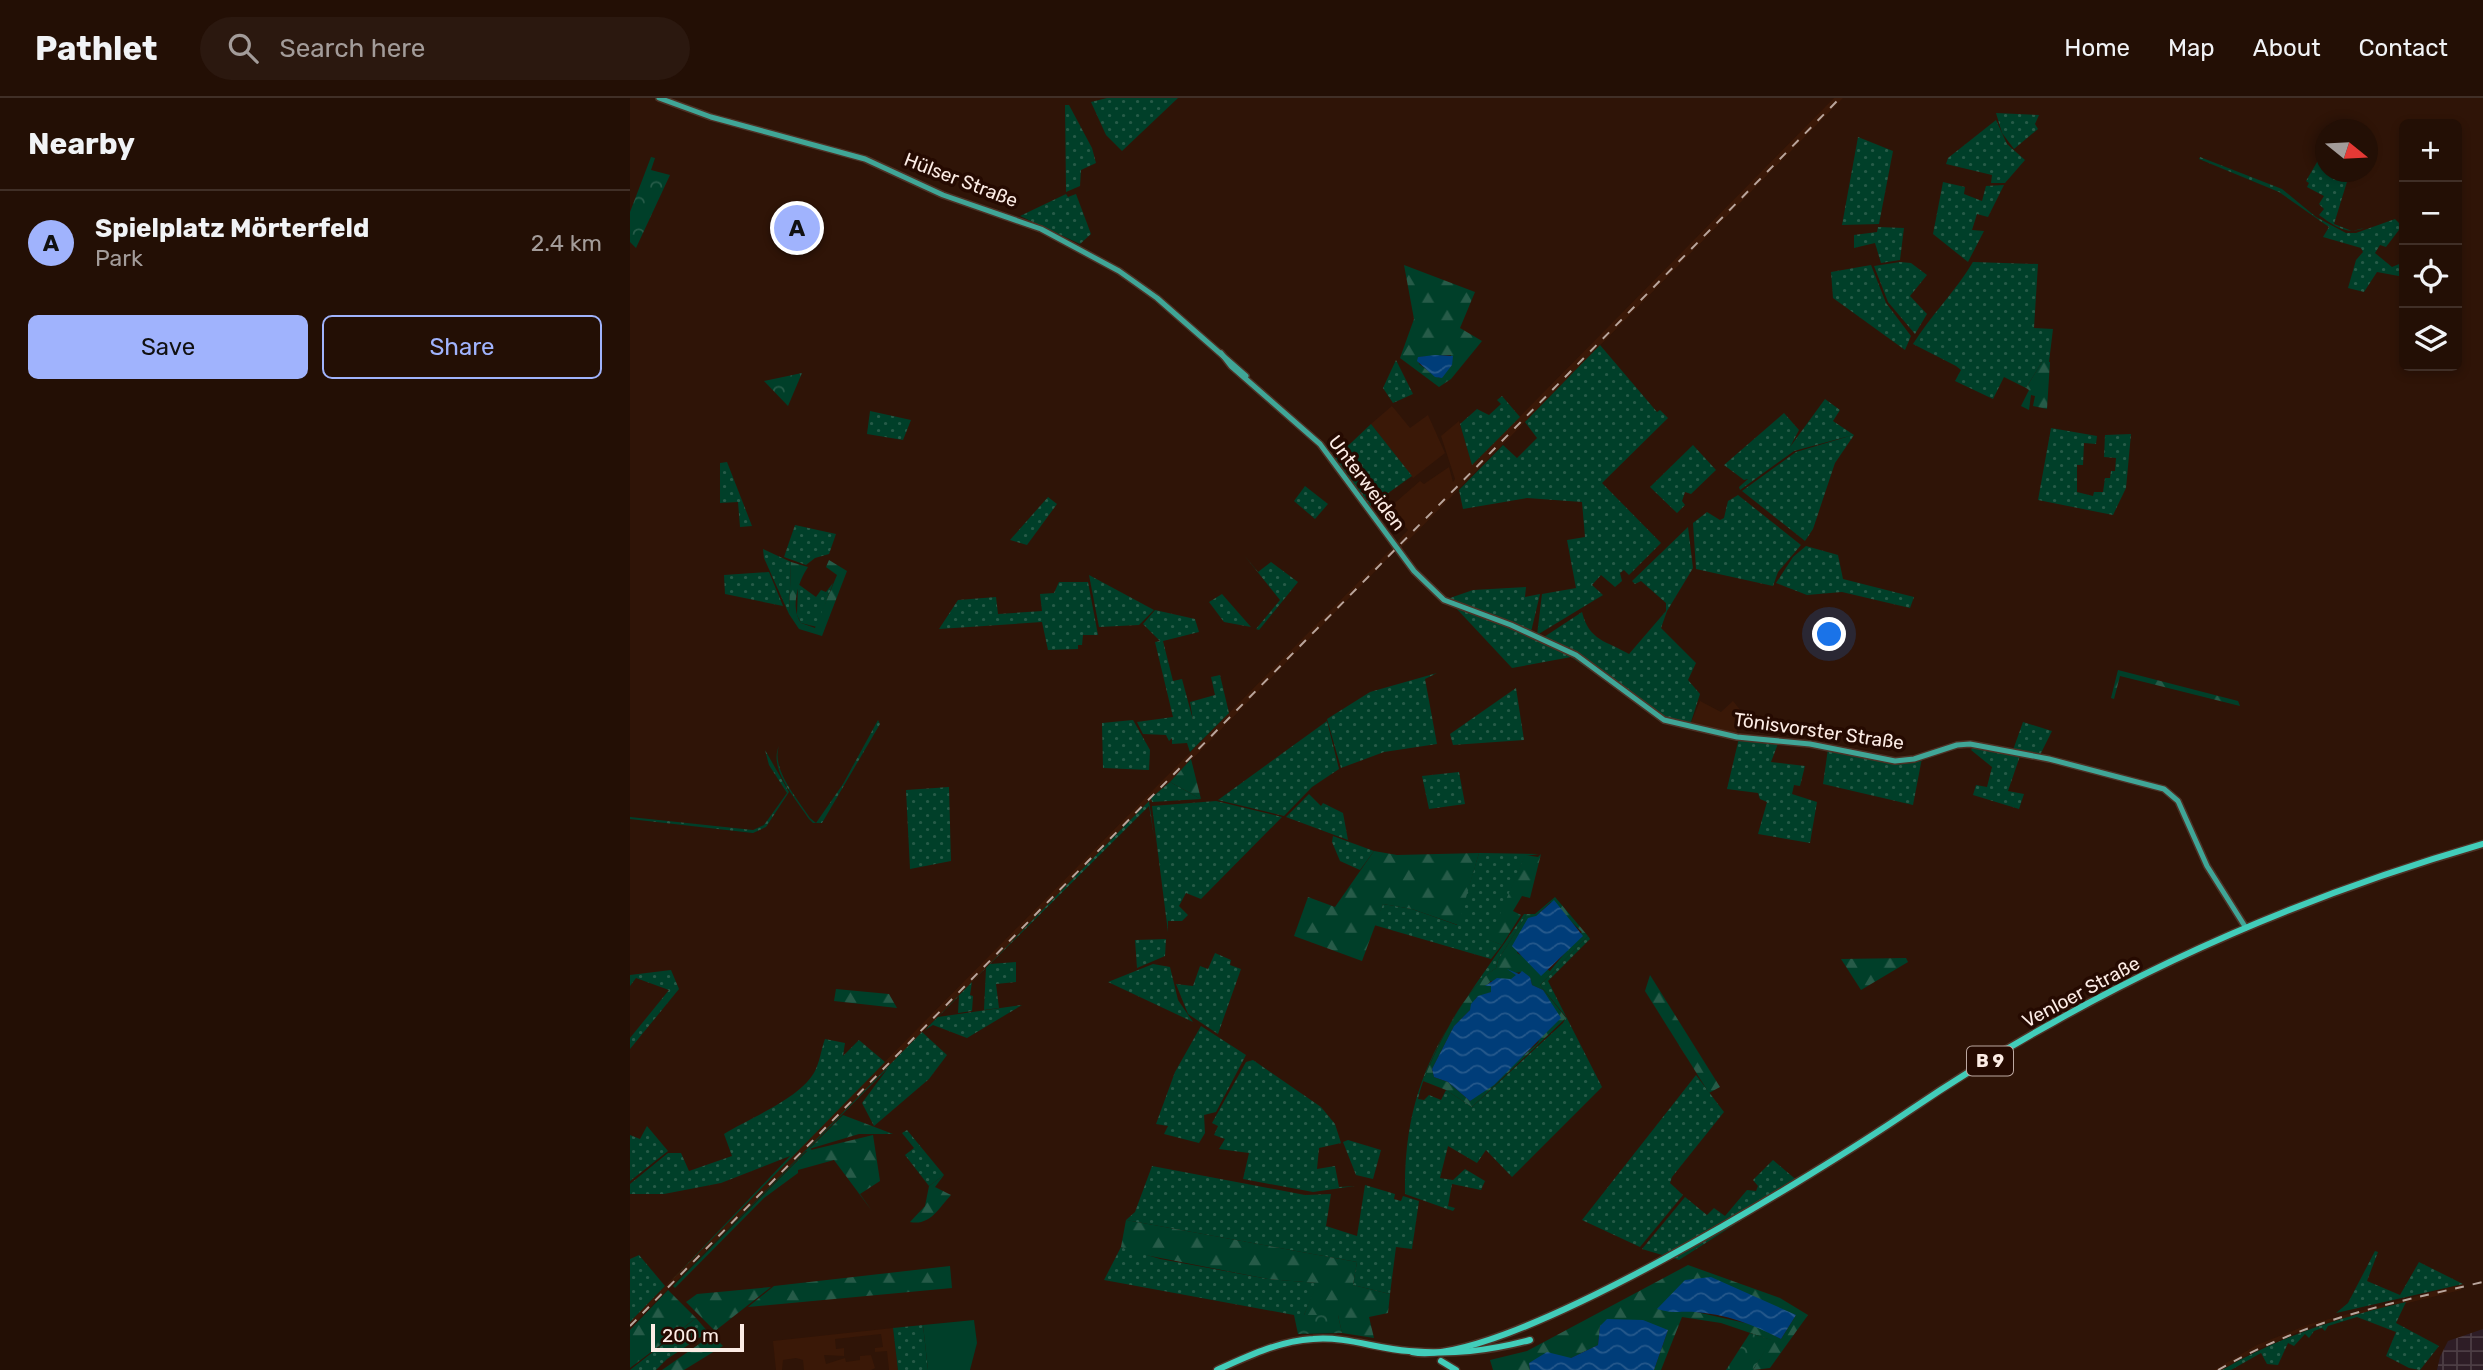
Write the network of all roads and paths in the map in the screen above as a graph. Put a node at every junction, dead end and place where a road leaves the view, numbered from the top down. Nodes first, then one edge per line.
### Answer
1 (659, 98) edge
2 (1233, 364) joint
3 (1398, 550) joint
4 (2483, 844) edge
5 (2246, 928) junction
6 (1745, 1224) dead end
7 (1536, 1340) dead end
8 (1412, 1352) junction
9 (1461, 1357) junction
10 (1433, 1359) junction
11 (1217, 1370) edge
12 (1455, 1370) edge

1 - 2 main road, Hülser Straße
2 - 3 main road, Unterweiden
3 - 5 main road, Tönisvorster Straße
4 - 5 main road, Venloer Straße / B 9
5 - 6 main road, Venloer Straße / B 9
7 - 9 main road
8 - 9 main road
8 - 10 main road
8 - 11 main road
9 - 10 main road
10 - 12 main road

